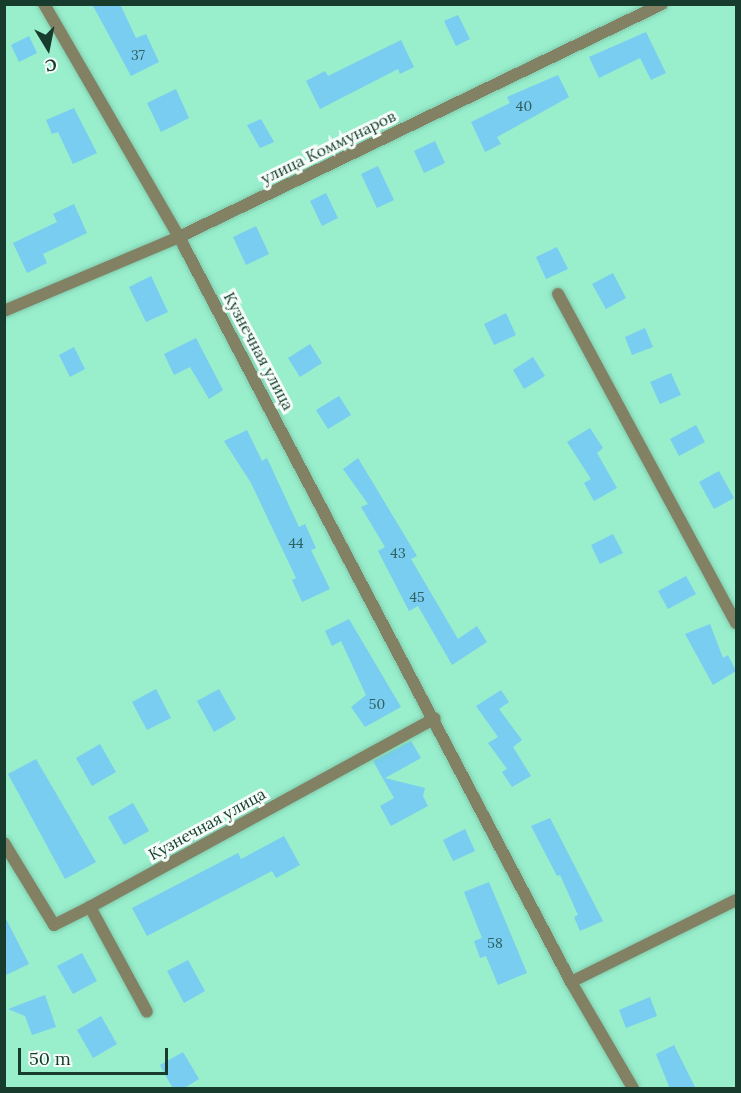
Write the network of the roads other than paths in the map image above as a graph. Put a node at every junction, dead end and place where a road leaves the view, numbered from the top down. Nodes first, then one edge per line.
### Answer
1 (44, 4) edge
2 (662, 4) edge
3 (179, 237) junction
4 (558, 294) dead end
5 (4, 310) edge
6 (736, 623) edge
7 (435, 718) junction
8 (4, 843) edge
9 (736, 900) edge
10 (90, 907) junction
11 (571, 982) junction
12 (147, 1012) dead end
13 (633, 1089) edge

1 - 3 street, Кузнечная улица
2 - 3 street, улица Коммунаров
3 - 5 street, улица Коммунаров
3 - 7 street, Кузнечная улица
4 - 6 street
7 - 10 street, Кузнечная улица
7 - 11 street, Кузнечная улица
8 - 10 street, Кузнечная улица
9 - 11 street
10 - 12 street
11 - 13 street, Кузнечная улица

